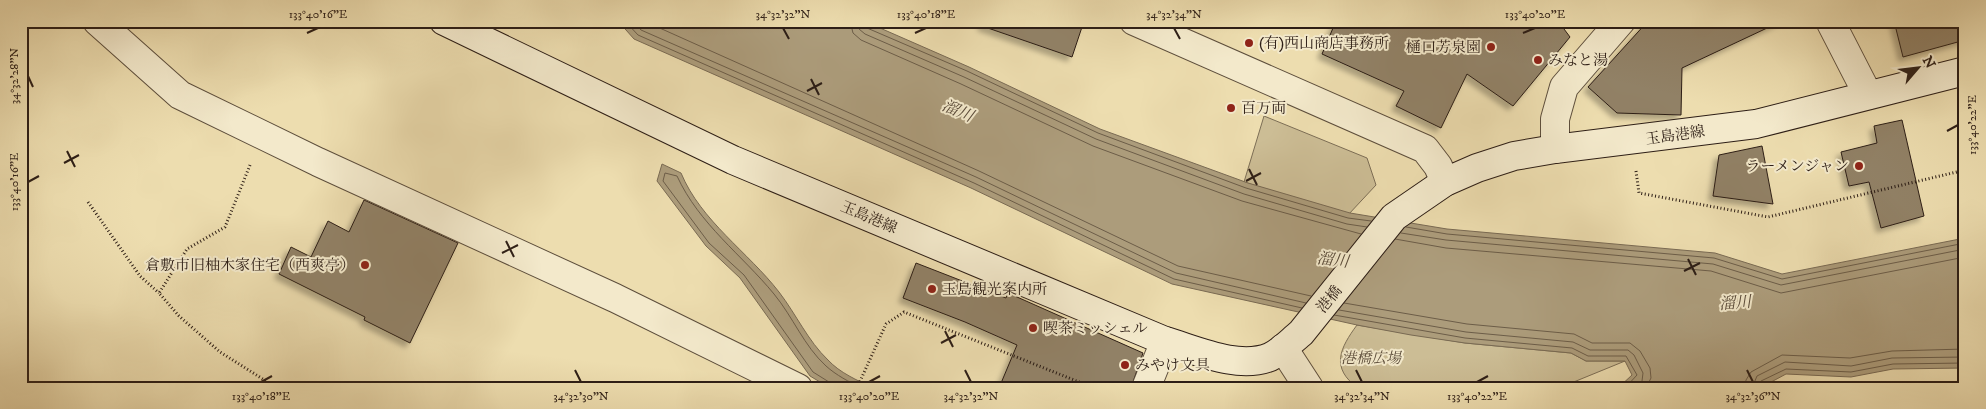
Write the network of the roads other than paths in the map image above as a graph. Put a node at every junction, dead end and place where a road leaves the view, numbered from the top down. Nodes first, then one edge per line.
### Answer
1 (97, 21) edge
2 (444, 21) edge
3 (1134, 21) edge
4 (1621, 21) edge
5 (1830, 21) edge
6 (1965, 70) edge
7 (1868, 95) junction
8 (1555, 149) junction
9 (1445, 182) junction
10 (1394, 217) joint
11 (1165, 341) junction
12 (1292, 341) junction
13 (798, 388) edge
14 (1146, 388) edge
15 (1309, 388) edge

1 - 13 main road
2 - 11 main road, 玉島港線
3 - 9 main road
4 - 8 main road
5 - 7 main road
6 - 7 main road, 玉島港線
7 - 8 main road, 玉島港線
8 - 9 main road, 玉島港線
9 - 10 main road, 玉島港線
10 - 12 main road, 港橋
11 - 12 main road, 玉島港線
11 - 14 main road
12 - 15 main road

